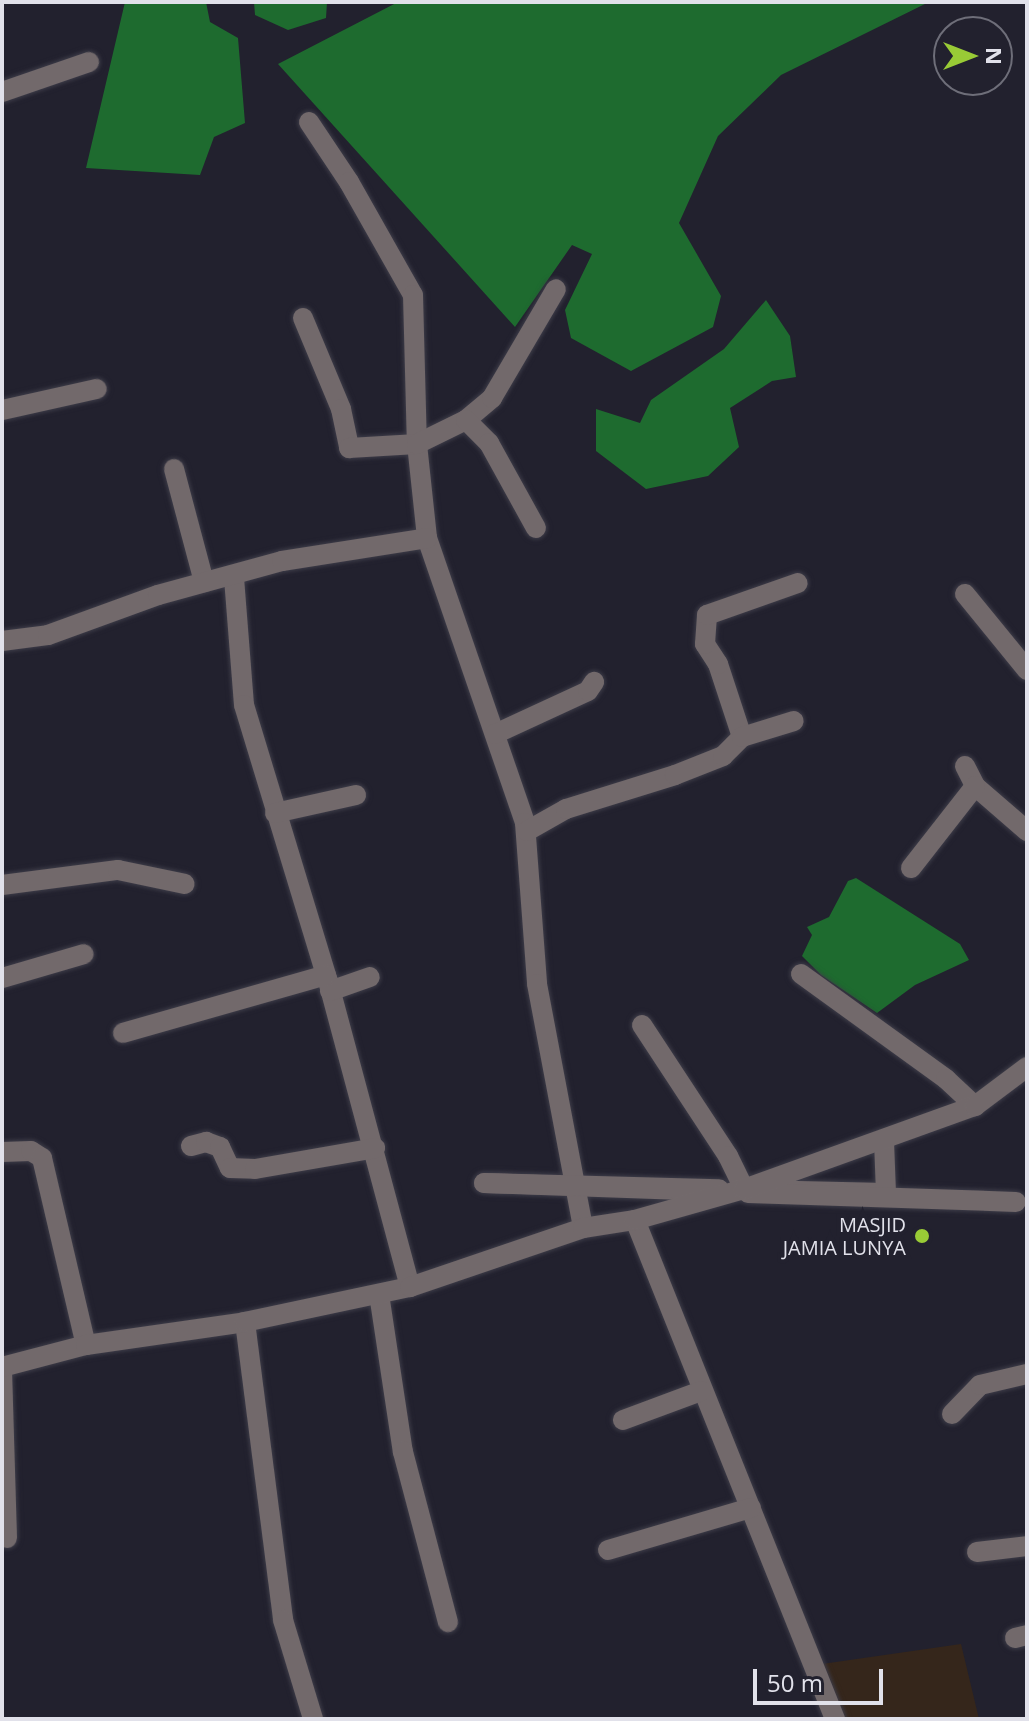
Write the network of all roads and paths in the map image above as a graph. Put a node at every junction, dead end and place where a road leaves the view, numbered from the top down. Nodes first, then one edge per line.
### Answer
1 (89, 62) dead end
2 (2, 92) edge
3 (309, 122) dead end
4 (556, 289) dead end
5 (303, 318) dead end
6 (97, 389) dead end
7 (2, 410) edge
8 (466, 420) junction
9 (417, 444) junction
10 (174, 469) dead end
11 (536, 528) dead end
12 (427, 538) junction
13 (234, 578) junction
14 (204, 582) junction
15 (798, 583) dead end
16 (965, 594) dead end
17 (2, 641) edge
18 (1027, 670) edge
19 (594, 682) dead end
20 (794, 721) dead end
21 (495, 734) junction
22 (742, 737) junction
23 (965, 766) dead end
24 (975, 786) junction
25 (356, 795) dead end
26 (275, 813) junction
27 (527, 831) junction
28 (1027, 831) edge
29 (911, 868) dead end
30 (185, 884) dead end
31 (2, 885) edge
32 (84, 954) dead end
33 (801, 974) dead end
34 (370, 977) dead end
35 (2, 978) edge
36 (328, 983) junction
37 (642, 1025) dead end
38 (123, 1033) dead end
39 (1023, 1076) edge
40 (975, 1106) junction
41 (884, 1141) junction
42 (191, 1146) dead end
43 (375, 1148) junction
44 (2, 1152) edge
45 (484, 1183) junction
46 (744, 1189) junction
47 (635, 1220) junction
48 (583, 1228) junction
49 (410, 1287) junction
50 (379, 1294) junction
51 (245, 1322) junction
52 (86, 1345) junction
53 (2, 1367) edge
54 (1027, 1374) edge
55 (701, 1391) junction
56 (952, 1414) dead end
57 (623, 1420) dead end
58 (751, 1508) junction
59 (7, 1538) dead end
60 (1027, 1546) edge
61 (608, 1550) dead end
62 (977, 1552) dead end
63 (448, 1622) dead end
64 (313, 1719) edge
65 (835, 1719) edge

1 - 2 street
3 - 9 street
4 - 8 street
5 - 9 street
6 - 7 street
8 - 9 street
8 - 11 street
9 - 12 street
10 - 14 street
12 - 13 street
12 - 21 street
13 - 14 street
13 - 26 street
14 - 17 street
15 - 22 street
16 - 18 street
19 - 21 street
20 - 22 street
21 - 27 street
22 - 27 street
23 - 24 street
24 - 28 street
24 - 29 street
25 - 26 street
26 - 36 street
27 - 48 street
30 - 31 street
32 - 35 street
33 - 40 street
34 - 36 street
36 - 38 street
36 - 43 street
37 - 46 street
39 - 40 street
40 - 41 street
41 - 45 street
41 - 46 street
42 - 43 street
43 - 49 street
44 - 52 street
45 - 45 street
46 - 47 street
47 - 48 street
47 - 55 street
48 - 49 street
49 - 50 street
50 - 51 street
50 - 63 street
51 - 52 street
51 - 64 street
52 - 53 street
53 - 59 street
54 - 56 street
55 - 57 street
55 - 58 street
58 - 61 street
58 - 65 street
60 - 62 street

